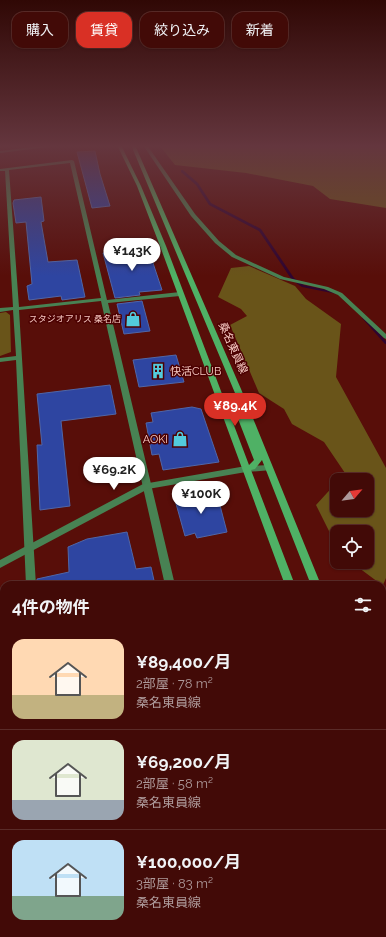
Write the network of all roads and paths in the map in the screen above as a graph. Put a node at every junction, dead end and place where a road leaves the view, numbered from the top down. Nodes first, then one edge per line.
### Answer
1 (5, 189) edge
2 (78, 189) edge
3 (139, 189) edge
4 (151, 189) edge
5 (175, 189) edge
6 (180, 294) junction
7 (104, 301) junction
8 (16, 309) junction
9 (0, 310) edge
10 (386, 337) edge
11 (19, 358) junction
12 (0, 360) edge
13 (236, 390) junction
14 (269, 468) junction
15 (246, 470) junction
16 (146, 486) junction
17 (29, 548) junction
18 (0, 564) edge
19 (31, 581) edge
20 (169, 581) edge
21 (288, 581) edge
22 (314, 581) edge

1 - 8 street
2 - 7 street
3 - 6 main road
4 - 13 main road, 桑名東員線
5 - 10 street
6 - 7 street
6 - 15 main road
7 - 8 street
7 - 16 street
8 - 9 street
8 - 11 street
11 - 12 street
11 - 17 street
13 - 14 main road, 桑名東員線
13 - 15 main road
14 - 15 street
14 - 22 main road, 桑名東員線
15 - 16 street
15 - 21 main road
16 - 17 street
16 - 20 street
17 - 18 street
17 - 19 street

